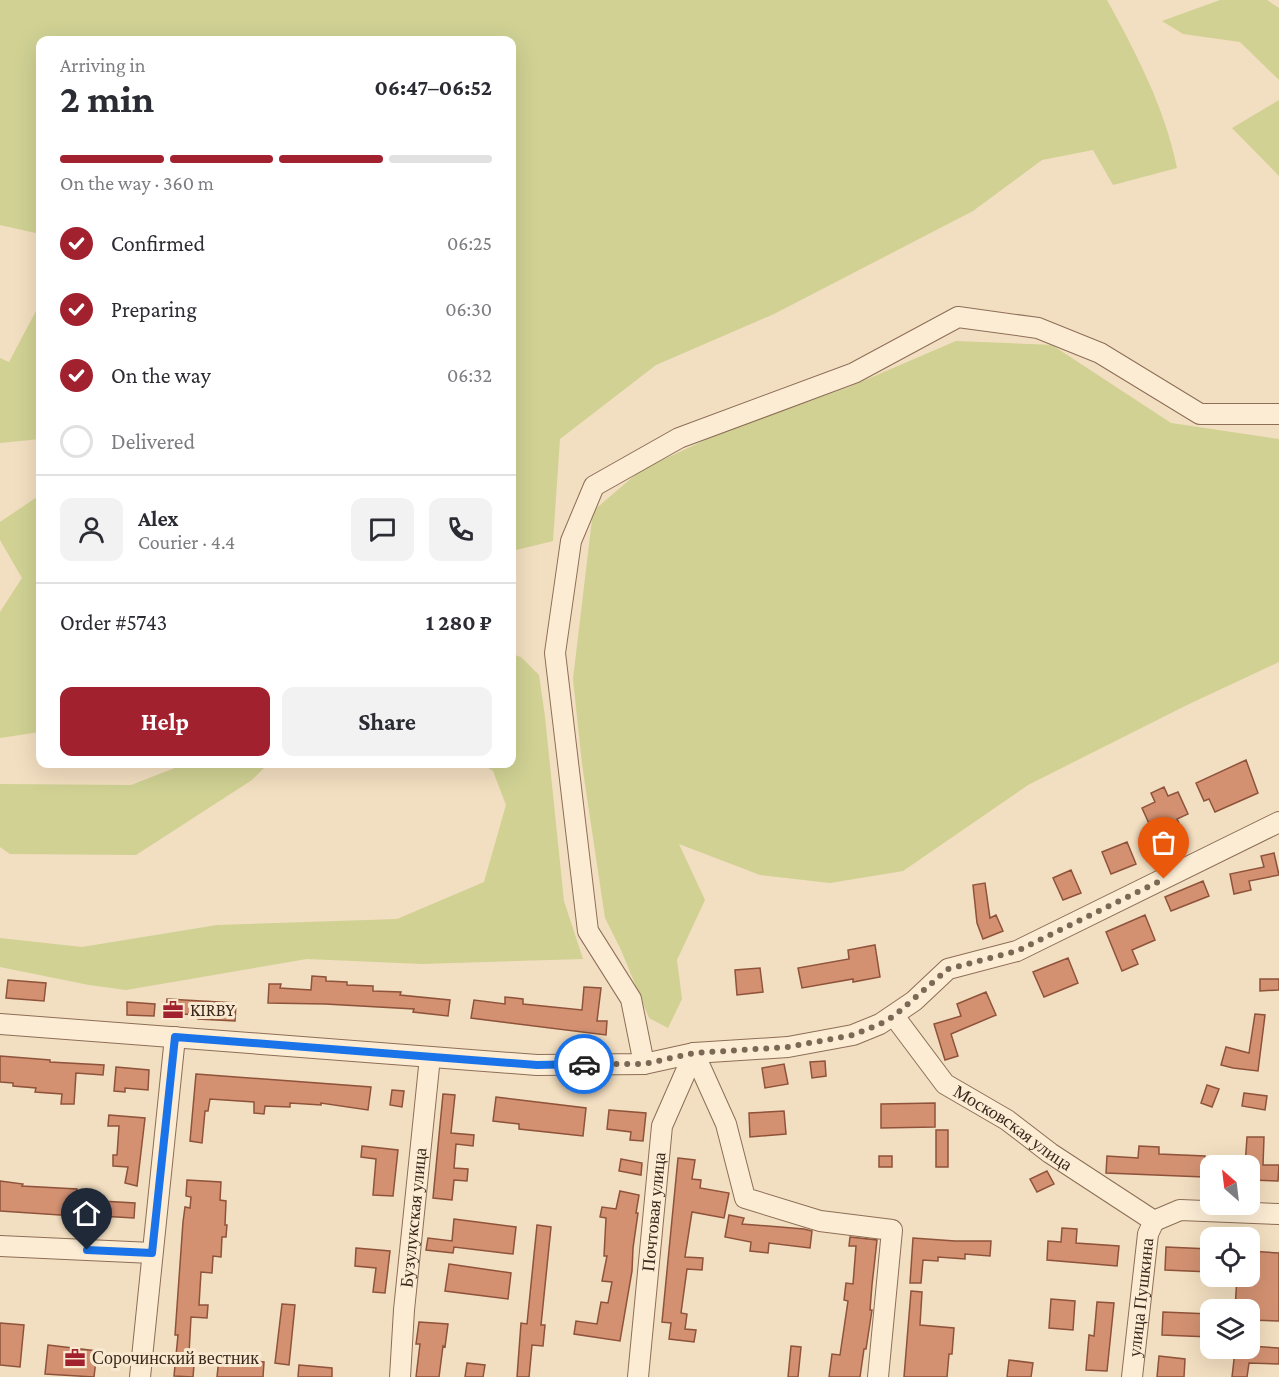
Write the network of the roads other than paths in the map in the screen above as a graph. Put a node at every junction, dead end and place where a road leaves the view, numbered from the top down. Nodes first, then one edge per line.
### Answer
1 (1279, 414) edge
2 (1279, 822) edge
3 (894, 1016) junction
4 (0, 1024) edge
5 (175, 1037) junction
6 (694, 1053) junction
7 (430, 1057) junction
8 (644, 1064) junction
9 (1279, 1214) edge
10 (1154, 1221) junction
11 (0, 1246) edge
12 (152, 1253) junction
13 (140, 1377) edge
14 (400, 1377) edge
15 (638, 1377) edge
16 (878, 1377) edge
17 (1132, 1377) edge

1 - 8 street
2 - 3 street
3 - 6 street
3 - 10 street, Московская улица
4 - 5 street
5 - 7 street
5 - 12 street
6 - 8 street
6 - 15 street, Почтовая улица
6 - 16 street
7 - 8 street
7 - 14 street, Бузулукская улица
9 - 10 street
10 - 17 street, улица Пушкина
11 - 12 street
12 - 13 street

